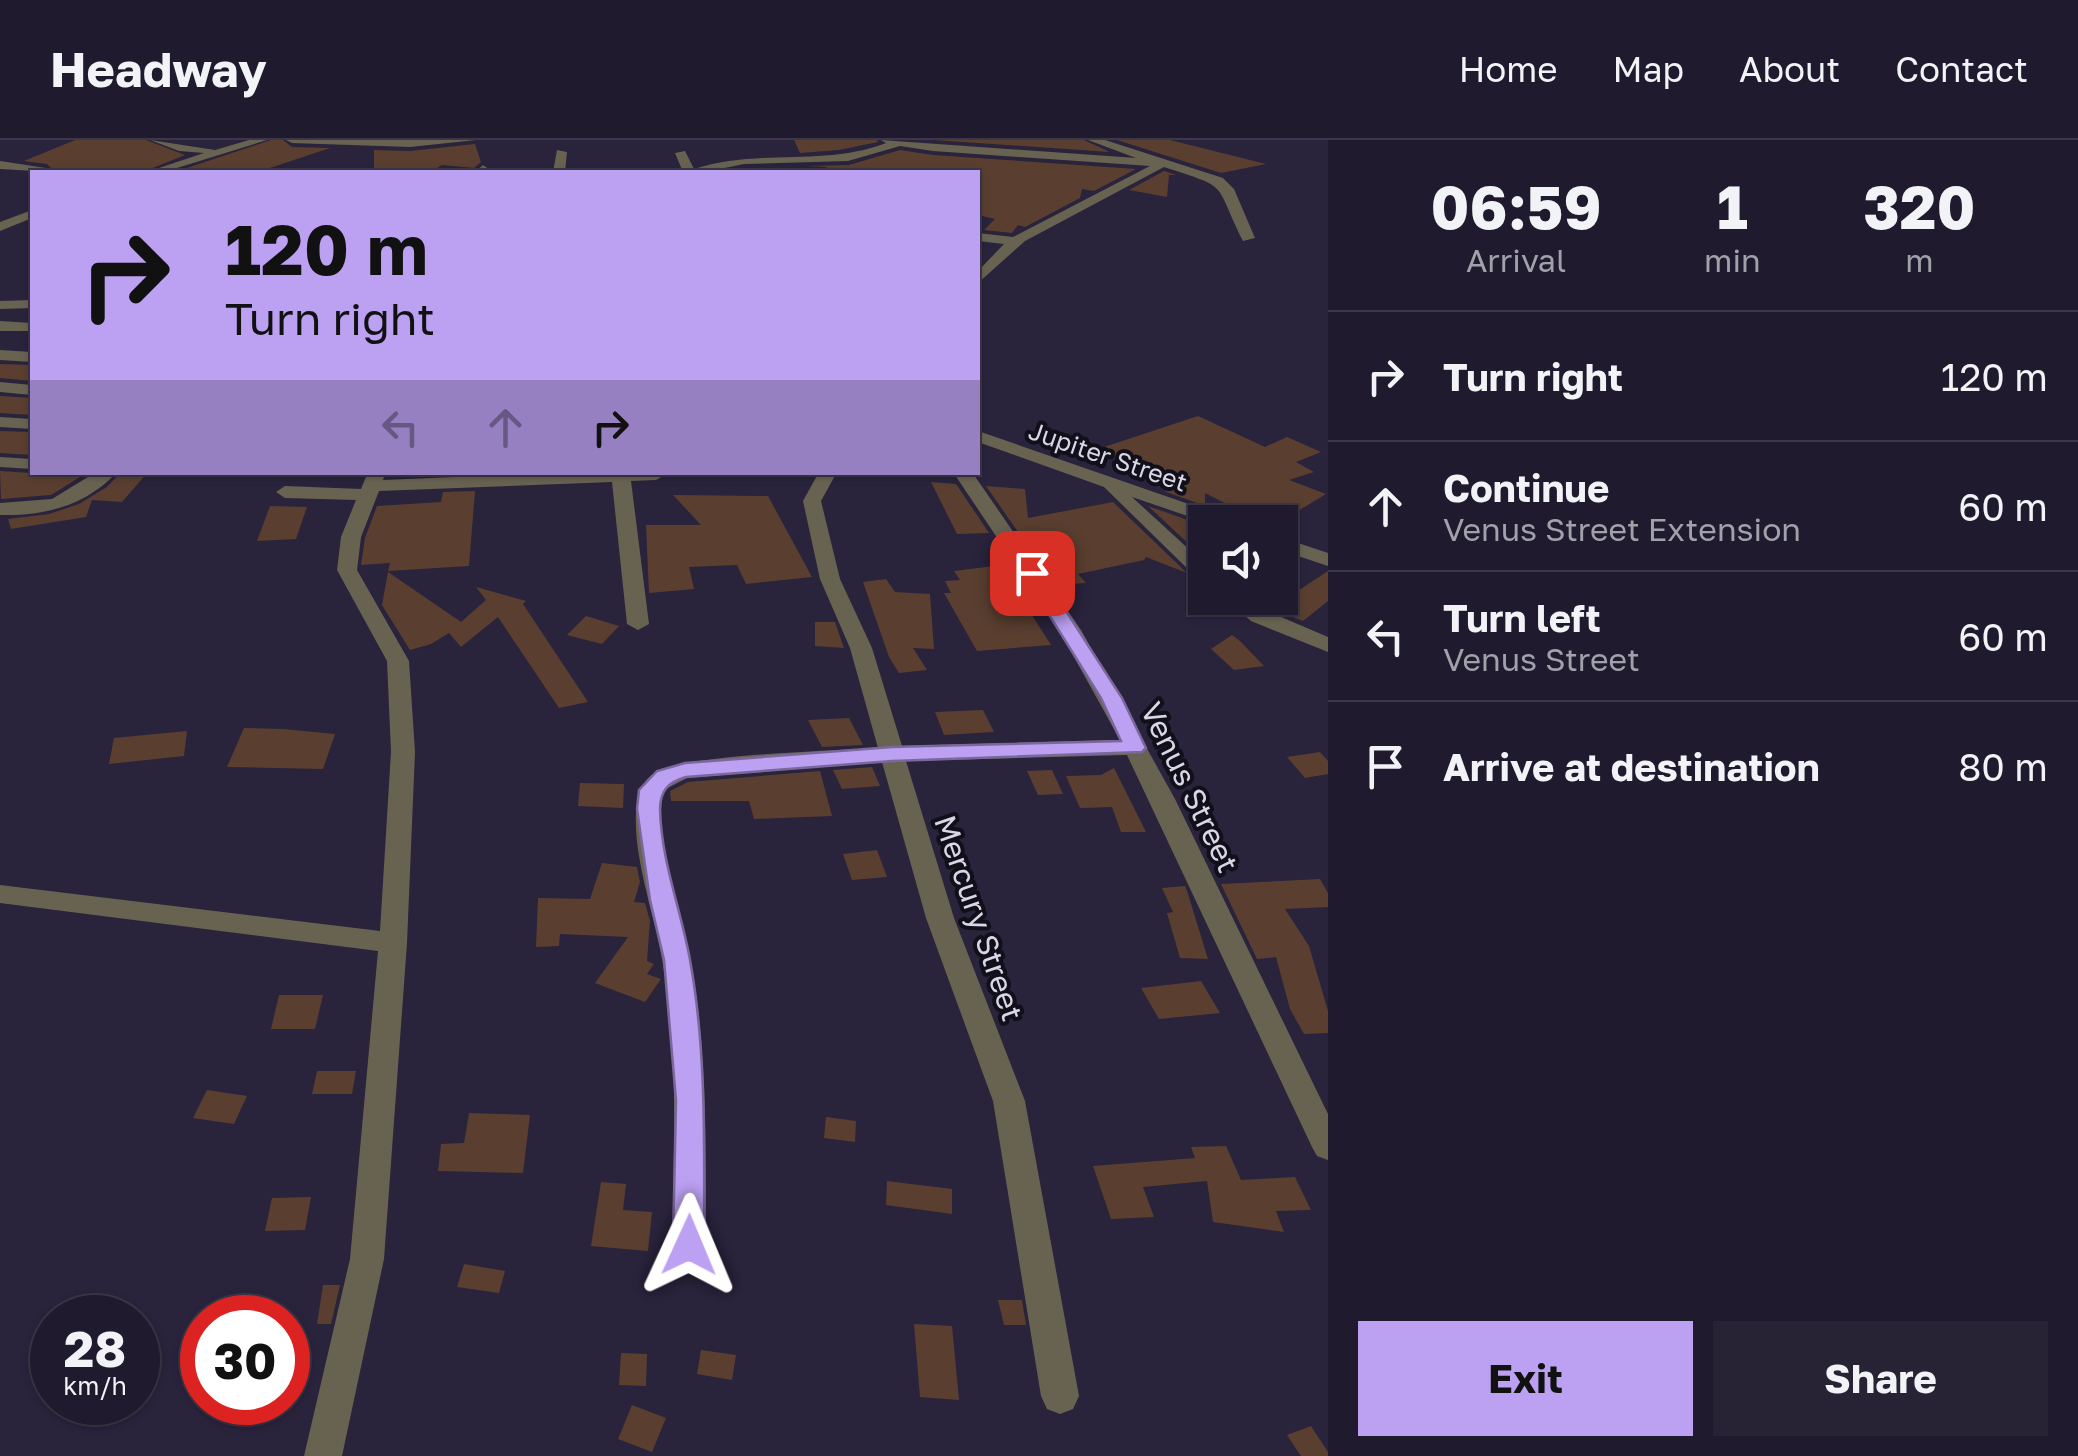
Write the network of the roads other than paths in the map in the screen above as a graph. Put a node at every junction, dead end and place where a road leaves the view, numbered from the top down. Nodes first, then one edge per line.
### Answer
1 (156, 140) edge
2 (261, 140) edge
3 (292, 140) edge
4 (470, 140) edge
5 (989, 140) edge
6 (892, 142) edge
7 (1092, 142) edge
8 (219, 152) junction
9 (561, 152) dead end
10 (681, 152) dead end
11 (1005, 153) junction
12 (748, 161) edge
13 (1164, 162) junction
14 (3, 167) edge
15 (30, 170) edge
16 (160, 170) edge
17 (559, 170) edge
18 (691, 170) edge
19 (702, 170) edge
20 (1012, 173) dead end
21 (30, 215) edge
22 (0, 227) edge
23 (980, 237) edge
24 (1248, 238) dead end
25 (1012, 242) junction
26 (980, 277) edge
27 (30, 304) edge
28 (0, 306) edge
29 (0, 326) edge
30 (30, 328) edge
31 (0, 355) edge
32 (30, 357) edge
33 (0, 388) edge
34 (30, 390) edge
35 (0, 422) edge
36 (30, 424) edge
37 (980, 437) edge
38 (0, 462) edge
39 (30, 464) edge
40 (105, 475) edge
41 (656, 475) edge
42 (826, 475) edge
43 (964, 475) edge
44 (556, 476) edge
45 (621, 476) junction
46 (1105, 481) junction
47 (372, 484) edge
48 (285, 492) dead end
49 (0, 509) edge
50 (1188, 510) edge
51 (1298, 549) edge
52 (1188, 559) edge
53 (1328, 560) edge
54 (1258, 615) edge
55 (638, 624) dead end
56 (1328, 646) edge
57 (1135, 748) junction
58 (892, 754) junction
59 (0, 894) edge
60 (394, 943) junction
61 (1328, 1147) edge
62 (689, 1245) dead end
63 (1060, 1396) dead end
64 (323, 1456) edge

1 - 8 street
2 - 8 street
3 - 4 street
5 - 11 street
6 - 11 street
6 - 12 street
7 - 13 street
8 - 16 street
9 - 17 street
10 - 18 street
11 - 13 street
11 - 20 street
12 - 19 street
13 - 24 street
13 - 25 street
14 - 15 street
21 - 22 street
23 - 25 street
25 - 26 street
27 - 28 street
29 - 30 street
31 - 32 street
33 - 34 street
35 - 36 street
37 - 46 street, Jupiter Street
38 - 39 street
40 - 49 street
41 - 45 street
42 - 58 street, Mercury Street
43 - 57 street, Venus Street
44 - 45 street
44 - 47 street
45 - 55 street
46 - 50 street, Jupiter Street
46 - 52 street
47 - 48 street
47 - 60 street
51 - 53 street
54 - 56 street
57 - 58 street
57 - 61 street, Venus Street
58 - 62 street
58 - 63 street, Mercury Street
59 - 60 street
60 - 64 street

